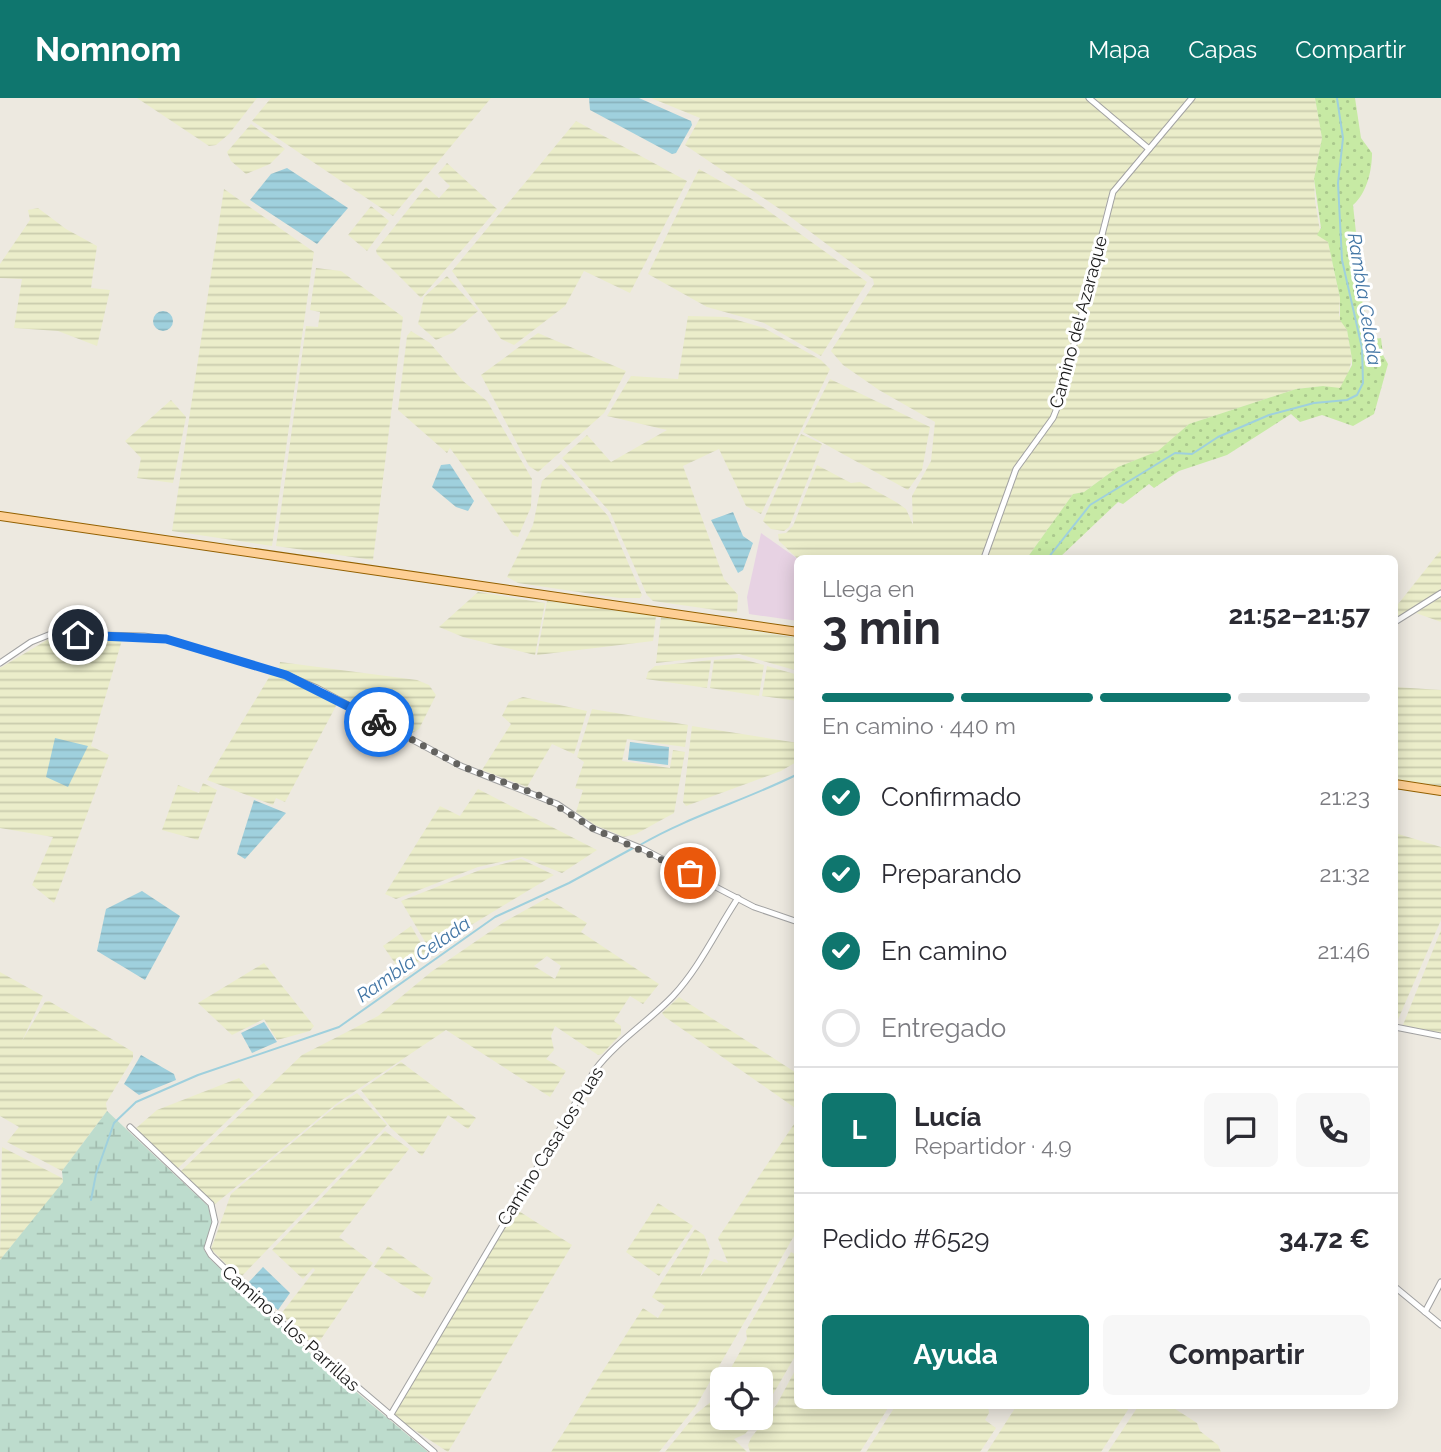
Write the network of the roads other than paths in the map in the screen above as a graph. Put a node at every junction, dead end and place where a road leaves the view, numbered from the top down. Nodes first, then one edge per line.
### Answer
1 (1089, 98) edge
2 (1192, 98) edge
3 (1149, 149) junction
4 (0, 516) edge
5 (985, 555) edge
6 (1441, 593) edge
7 (1398, 620) edge
8 (794, 631) edge
9 (0, 663) edge
10 (1398, 784) edge
11 (1441, 791) edge
12 (738, 898) junction
13 (794, 921) edge
14 (1398, 1028) edge
15 (1441, 1036) edge
16 (130, 1127) dead end
17 (1441, 1282) edge
18 (1398, 1290) edge
19 (1425, 1312) junction
20 (1441, 1325) edge
21 (390, 1416) junction
22 (434, 1452) edge

1 - 3 street
2 - 3 street, Camino del Azaraque
3 - 5 street, Camino del Azaraque
4 - 8 main road
6 - 7 street
9 - 12 street
10 - 11 main road
12 - 13 street
12 - 21 street, Camino Casa los Puas
14 - 15 street
16 - 21 street, Camino a los Parrillas
17 - 19 street
18 - 19 street
19 - 20 street
21 - 22 street, Camino a los Parrillas

